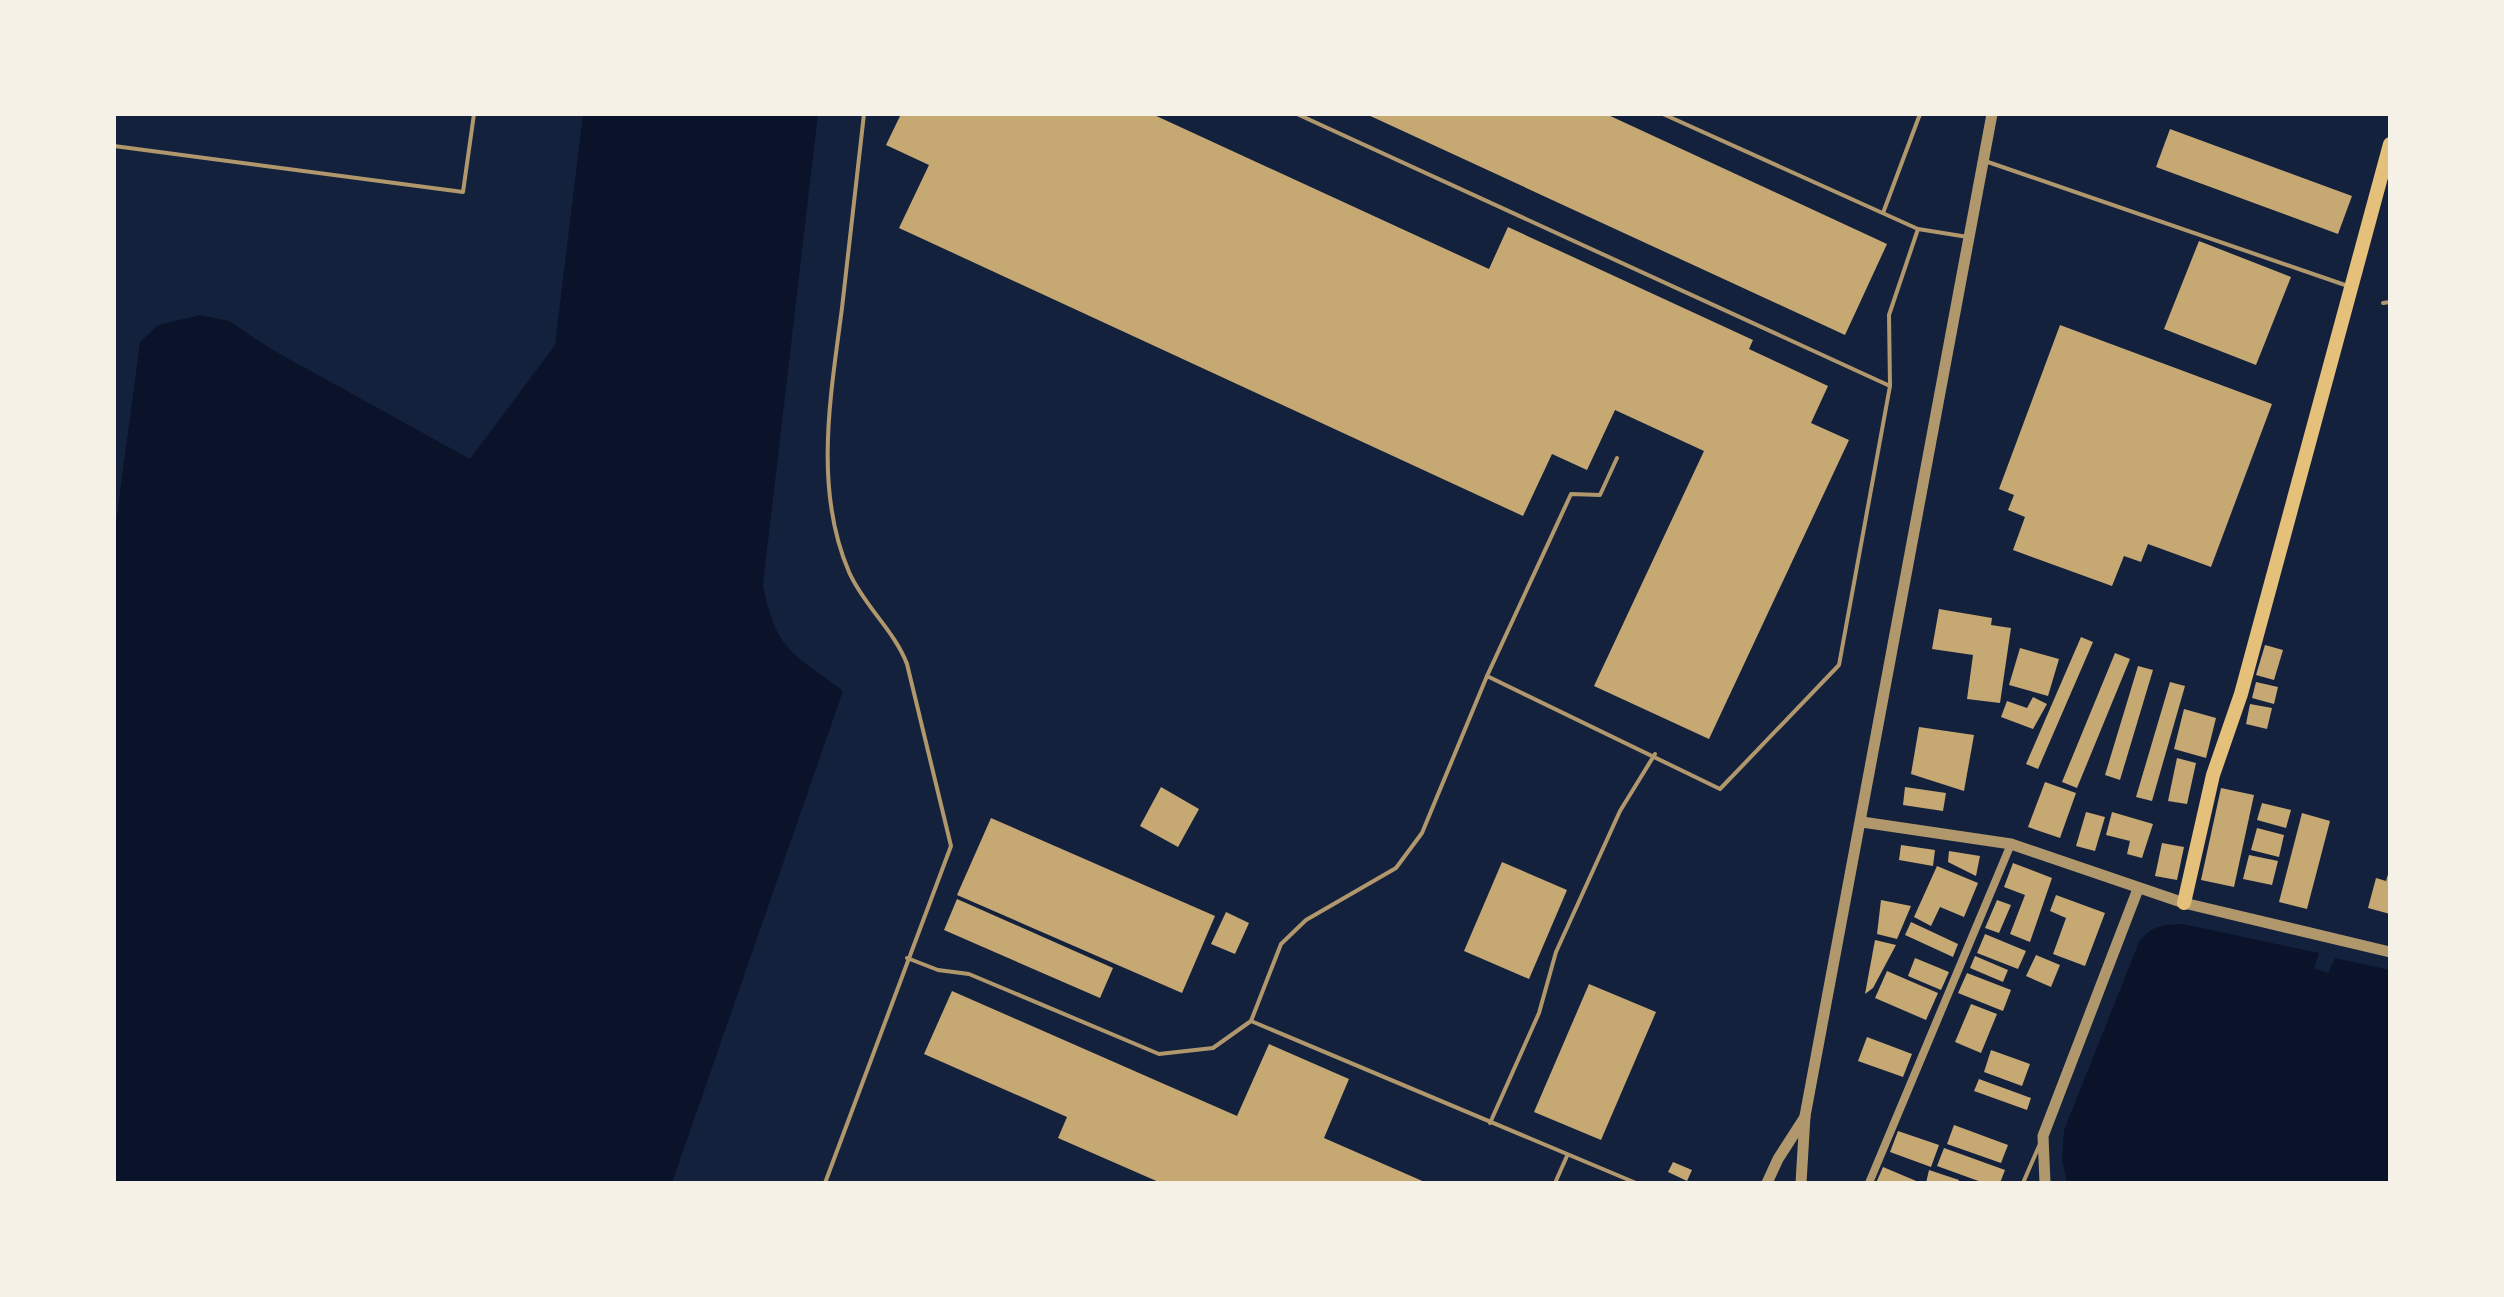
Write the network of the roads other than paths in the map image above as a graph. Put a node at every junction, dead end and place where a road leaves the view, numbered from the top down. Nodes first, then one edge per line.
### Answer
1 (474, 114) edge
2 (864, 114) edge
3 (1297, 114) edge
4 (1663, 114) edge
5 (1920, 114) edge
6 (1992, 114) edge
7 (2390, 144) edge
8 (114, 146) edge
9 (1983, 161) junction
10 (1883, 214) junction
11 (1918, 229) junction
12 (1970, 237) junction
13 (2351, 287) junction
14 (2390, 302) edge
15 (2383, 303) dead end
16 (1890, 386) junction
17 (1617, 458) dead end
18 (1487, 676) junction
19 (1655, 754) junction
20 (1862, 822) junction
21 (2011, 844) junction
22 (2138, 889) junction
23 (2184, 903) junction
24 (2390, 952) edge
25 (907, 958) junction
26 (1251, 1021) junction
27 (1805, 1116) junction
28 (1490, 1123) junction
29 (2043, 1136) junction
30 (1567, 1156) junction
31 (825, 1183) edge
32 (1555, 1183) edge
33 (1636, 1183) edge
34 (1767, 1183) edge
35 (1801, 1183) edge
36 (1869, 1183) edge
37 (2023, 1183) edge
38 (2045, 1183) edge

1 - 8 lane
2 - 25 lane
3 - 16 lane
4 - 10 lane
5 - 10 lane
6 - 9 street
7 - 13 highway
9 - 12 street
9 - 13 lane
10 - 11 lane
11 - 12 lane
11 - 16 lane
12 - 20 street
13 - 23 highway
14 - 15 lane
16 - 19 lane
17 - 18 lane
18 - 19 lane
18 - 26 lane
19 - 28 lane
20 - 21 street
20 - 27 street
21 - 22 street
21 - 36 street
22 - 23 street
22 - 29 street
23 - 24 street
25 - 26 lane
25 - 31 lane
26 - 28 lane
27 - 34 street
27 - 35 street
28 - 30 lane
29 - 37 lane
29 - 38 street
30 - 32 lane
30 - 33 lane

